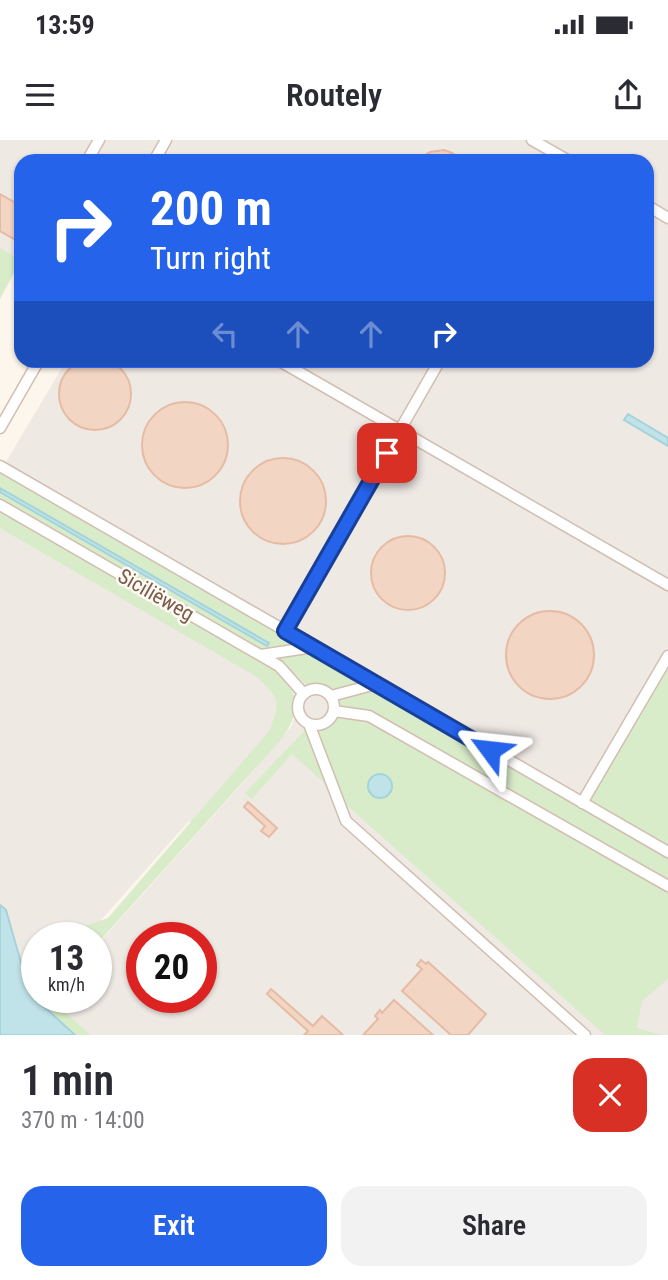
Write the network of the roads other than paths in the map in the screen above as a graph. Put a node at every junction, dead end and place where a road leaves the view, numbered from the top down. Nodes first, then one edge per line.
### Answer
1 (532, 140) edge
2 (553, 154) edge
3 (34, 368) edge
4 (292, 368) edge
5 (435, 368) edge
6 (0, 428) edge
7 (400, 430) junction
8 (0, 466) edge
9 (0, 505) edge
10 (668, 585) edge
11 (285, 631) junction
12 (313, 648) junction
13 (261, 655) junction
14 (668, 656) edge
15 (376, 684) junction
16 (304, 694) junction
17 (331, 696) junction
18 (334, 711) junction
19 (309, 724) junction
20 (582, 803) junction
21 (668, 852) edge
22 (668, 886) edge
23 (585, 1035) edge

1 - 2 street
3 - 6 street
4 - 7 street
5 - 7 street
7 - 10 street
7 - 11 street
8 - 11 street
9 - 13 street, Siciliëweg
11 - 12 street
12 - 13 street
12 - 15 street
13 - 16 street, Siciliëweg
14 - 20 street
15 - 17 street
15 - 20 street
16 - 17 street
16 - 19 street
17 - 18 street
18 - 19 street
18 - 22 street
19 - 23 street
20 - 21 street

